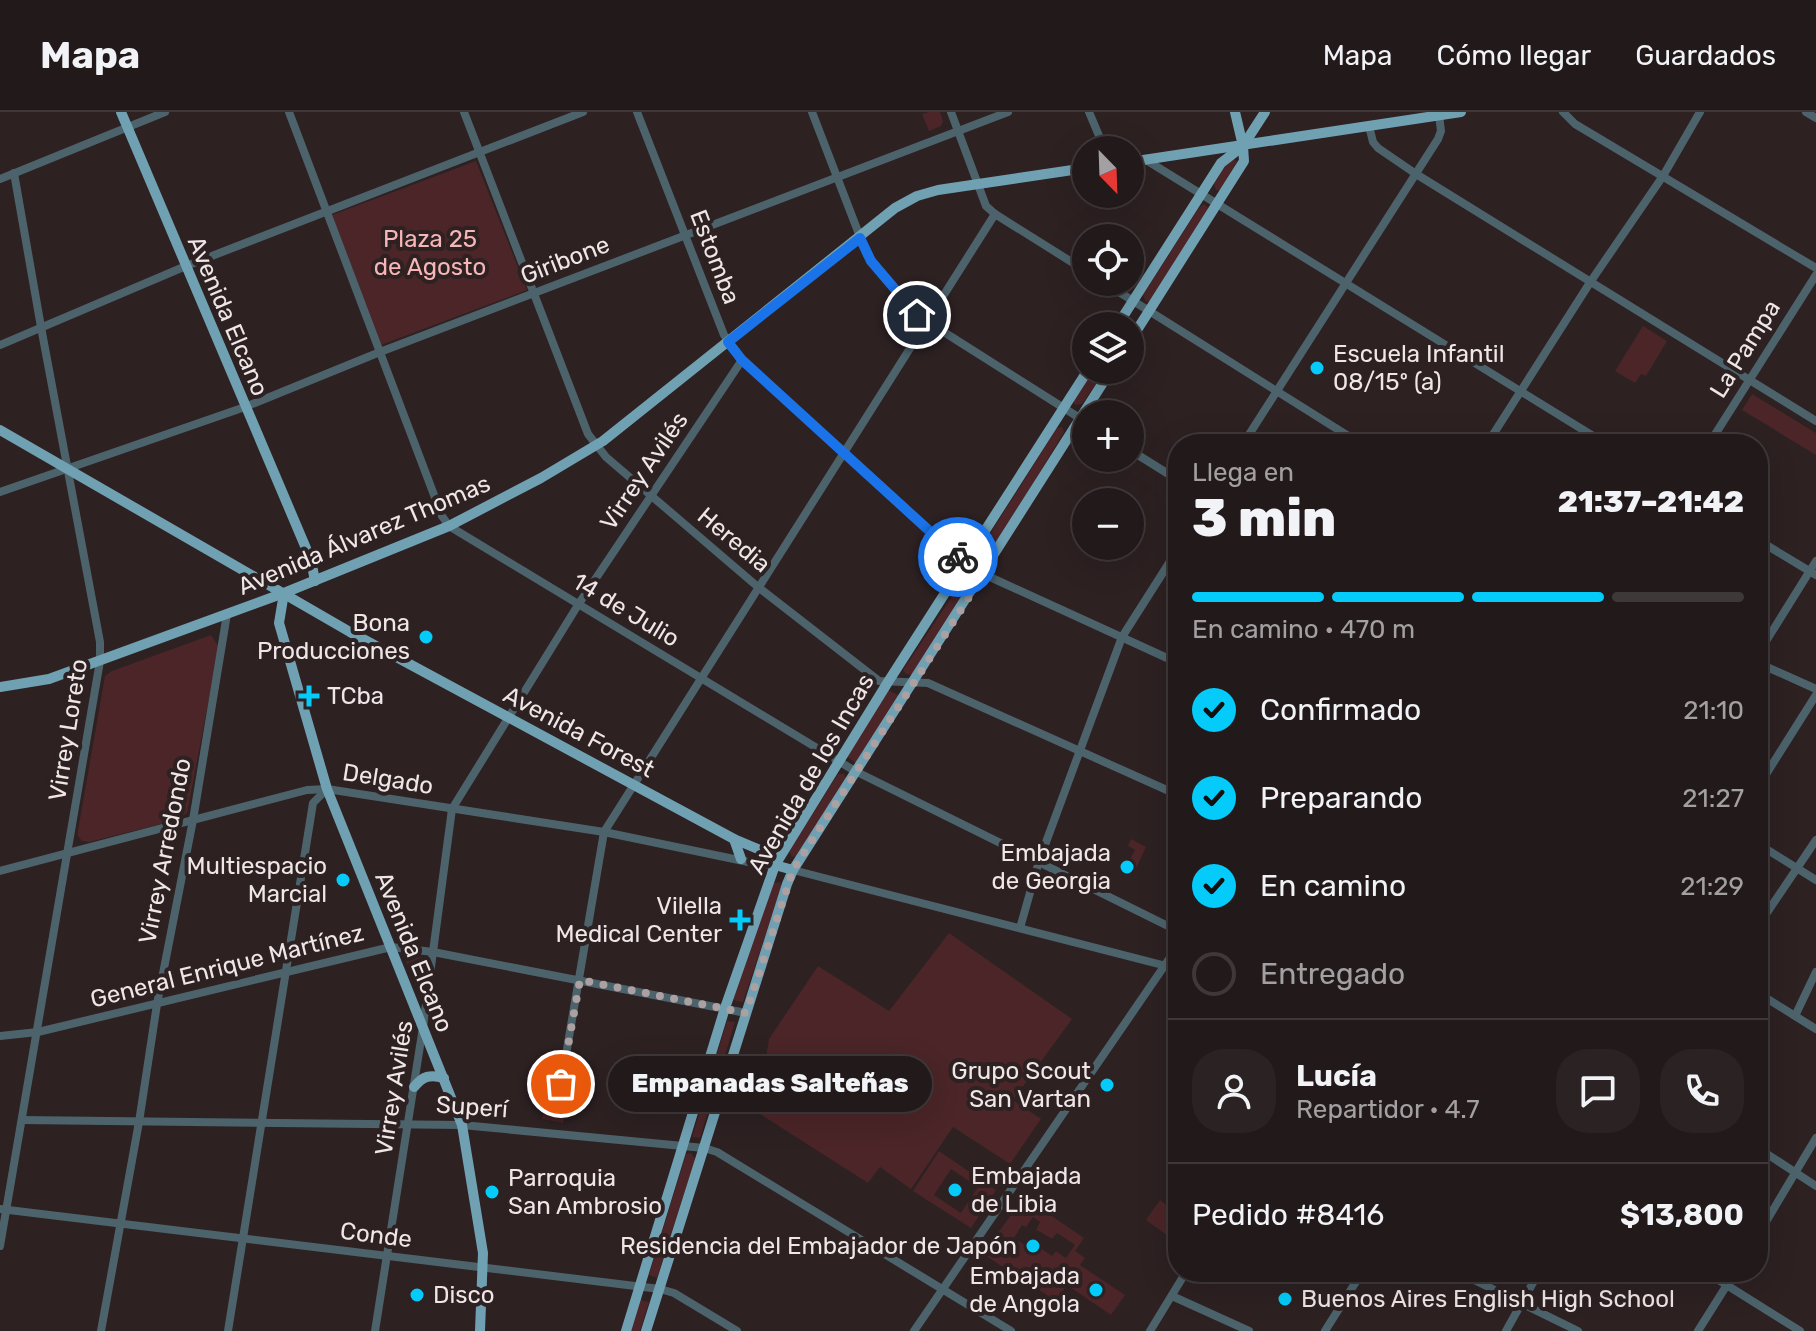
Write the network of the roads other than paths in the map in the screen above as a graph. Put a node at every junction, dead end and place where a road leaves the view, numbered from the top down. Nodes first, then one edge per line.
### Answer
1 (121, 112) edge
2 (165, 112) edge
3 (289, 112) edge
4 (464, 112) edge
5 (583, 112) edge
6 (637, 112) edge
7 (812, 112) edge
8 (951, 112) edge
9 (1008, 112) edge
10 (1089, 112) edge
11 (1235, 112) edge
12 (1265, 112) edge
13 (1461, 112) edge
14 (1563, 112) edge
15 (1700, 112) edge
16 (1806, 112) edge
17 (1439, 115) junction
18 (1403, 116) edge
19 (1816, 118) edge
20 (1369, 126) junction
21 (127, 127) junction
22 (958, 131) junction
23 (1099, 136) edge
24 (1243, 146) junction
25 (479, 152) junction
26 (1146, 160) joint
27 (1072, 170) edge
28 (14, 173) junction
29 (1416, 174) junction
30 (1663, 176) junction
31 (0, 179) edge
32 (838, 179) junction
33 (977, 184) junction
34 (1202, 194) junction
35 (1218, 204) junction
36 (327, 211) junction
37 (995, 214) junction
38 (685, 234) junction
39 (860, 238) junction
40 (1072, 262) edge
41 (186, 266) junction
42 (1816, 268) edge
43 (1816, 275) edge
44 (1591, 281) junction
45 (1346, 283) junction
46 (535, 293) junction
47 (1125, 296) edge
48 (1133, 301) junction
49 (1149, 311) junction
50 (1126, 312) edge
51 (1144, 319) edge
52 (926, 323) junction
53 (41, 327) junction
54 (728, 342) junction
55 (0, 345) edge
56 (380, 352) junction
57 (742, 360) junction
58 (1749, 379) junction
59 (1079, 384) edge
60 (1275, 390) junction
61 (1521, 390) junction
62 (245, 407) junction
63 (1063, 407) junction
64 (1072, 413) edge
65 (1816, 421) edge
66 (0, 430) edge
67 (1249, 434) edge
68 (1345, 434) edge
69 (1493, 434) edge
70 (1590, 434) edge
71 (1715, 434) edge
72 (1072, 437) edge
73 (596, 446) junction
74 (844, 454) junction
75 (1144, 459) edge
76 (67, 469) junction
77 (1168, 474) edge
78 (0, 492) edge
79 (652, 497) junction
80 (449, 526) junction
81 (1768, 546) edge
82 (1816, 561) edge
83 (966, 563) junction
84 (1168, 565) edge
85 (1813, 573) edge
86 (984, 574) junction
87 (315, 581) junction
88 (758, 587) junction
89 (284, 593) junction
90 (578, 605) junction
91 (227, 614) junction
92 (1122, 637) junction
93 (1768, 639) edge
94 (1168, 658) edge
95 (100, 661) junction
96 (1768, 668) edge
97 (700, 678) junction
98 (888, 682) junction
99 (913, 683) junction
100 (0, 687) edge
101 (1816, 692) edge
102 (508, 719) junction
103 (1079, 753) junction
104 (839, 761) junction
105 (855, 771) junction
106 (1768, 771) edge
107 (634, 784) junction
108 (327, 789) junction
109 (1168, 791) edge
110 (452, 809) junction
111 (193, 820) junction
112 (604, 832) junction
113 (734, 839) junction
114 (1816, 840) edge
115 (1768, 850) edge
116 (69, 853) junction
117 (741, 859) junction
118 (1039, 861) junction
119 (775, 865) junction
120 (1797, 869) junction
121 (793, 870) junction
122 (0, 871) edge
123 (1816, 880) edge
124 (1768, 911) edge
125 (1168, 926) edge
126 (1020, 928) junction
127 (391, 947) junction
128 (433, 952) junction
129 (1168, 963) edge
130 (1166, 966) junction
131 (1816, 972) edge
132 (287, 974) junction
133 (580, 980) junction
134 (1768, 999) edge
135 (157, 1004) junction
136 (725, 1008) junction
137 (746, 1013) junction
138 (1795, 1016) junction
139 (423, 1027) junction
140 (1816, 1029) edge
141 (38, 1032) junction
142 (0, 1036) edge
143 (444, 1078) junction
144 (561, 1084) dead end
145 (414, 1087) junction
146 (22, 1120) junction
147 (139, 1122) junction
148 (261, 1123) junction
149 (409, 1124) junction
150 (462, 1125) junction
151 (1816, 1138) edge
152 (684, 1146) junction
153 (704, 1148) junction
154 (1768, 1155) edge
155 (1796, 1173) junction
156 (1816, 1186) edge
157 (3, 1210) edge
158 (1768, 1219) edge
159 (122, 1223) junction
160 (242, 1239) junction
161 (0, 1246) edge
162 (388, 1257) junction
163 (484, 1267) junction
164 (1180, 1282) edge
165 (1356, 1282) edge
166 (1479, 1282) edge
167 (1533, 1282) edge
168 (1722, 1282) edge
169 (1729, 1282) edge
170 (1727, 1285) junction
171 (639, 1288) junction
172 (660, 1289) junction
173 (942, 1290) junction
174 (1172, 1296) junction
175 (1522, 1302) junction
176 (101, 1331) edge
177 (228, 1331) edge
178 (375, 1331) edge
179 (480, 1331) edge
180 (626, 1331) edge
181 (646, 1331) edge
182 (737, 1331) edge
183 (914, 1331) edge
184 (1011, 1331) edge
185 (1150, 1331) edge
186 (1249, 1331) edge
187 (1325, 1331) edge
188 (1506, 1331) edge
189 (1578, 1331) edge
190 (1698, 1331) edge
191 (1800, 1331) edge

1 - 21 main road, Avenida Elcano
2 - 21 street
3 - 36 street
4 - 25 street, Heredia
5 - 25 street
6 - 38 street, Estomba
7 - 32 street
8 - 22 street
9 - 22 street, Giribone
10 - 23 street
11 - 24 main road
12 - 24 main road
13 - 17 main road
14 - 30 street
15 - 30 street
16 - 19 street
17 - 18 main road
17 - 29 street
18 - 20 main road
20 - 24 main road
20 - 29 street
21 - 28 street
21 - 41 main road, Avenida Elcano
22 - 32 street, Giribone
22 - 33 street
24 - 26 main road
24 - 34 main road
24 - 35 main road
25 - 36 street
25 - 46 street, Heredia
26 - 34 street
27 - 33 main road, Avenida Álvarez Thomas
28 - 31 street
28 - 53 street, Virrey Loreto
29 - 44 street
29 - 45 street
30 - 42 street
30 - 44 street
32 - 38 street, Giribone
32 - 39 street
33 - 37 street
33 - 39 main road, Avenida Álvarez Thomas
34 - 35 street
34 - 48 main road
35 - 45 street
35 - 49 main road
36 - 41 street
36 - 56 street
37 - 40 street
37 - 52 street
38 - 46 street, Giribone
38 - 54 street, Estomba
39 - 52 street
39 - 54 main road, Avenida Álvarez Thomas
41 - 53 street
41 - 62 main road, Avenida Elcano
43 - 58 street, La Pampa
44 - 58 street
44 - 61 street
45 - 60 street
45 - 61 street
46 - 56 street, Giribone
46 - 73 street, Heredia
47 - 48 street
48 - 49 street
48 - 50 main road
49 - 51 main road
49 - 60 street
52 - 63 street
52 - 74 street
53 - 55 street
53 - 76 street, Virrey Loreto
54 - 57 street, Estomba
54 - 73 main road, Avenida Álvarez Thomas
56 - 62 street, Giribone
56 - 80 street
57 - 74 street, Estomba
57 - 79 street, Virrey Avilés
58 - 65 street
58 - 71 street, La Pampa
59 - 63 main road, Avenida de los Incas
60 - 67 street
60 - 68 street
61 - 69 street
61 - 70 street
62 - 76 street, Giribone
62 - 87 main road, Avenida Elcano
63 - 64 street
63 - 83 main road, Avenida de los Incas
66 - 76 main road, Avenida Forest
72 - 86 main road, Avenida de los Incas
73 - 79 street, Heredia
73 - 80 main road, Avenida Álvarez Thomas
74 - 83 street, Estomba
74 - 88 street
75 - 77 street
76 - 78 street, Giribone
76 - 89 main road, Avenida Forest
76 - 95 street, Virrey Loreto
79 - 88 street, Heredia
79 - 90 street, Virrey Avilés
80 - 87 main road, Avenida Álvarez Thomas
80 - 90 street, 14 de Julio
81 - 85 street
82 - 85 street
83 - 86 street, Estomba
83 - 98 main road, Avenida de los Incas
84 - 92 street
85 - 93 street
86 - 92 street, Estomba
86 - 99 main road, Avenida de los Incas
87 - 89 main road, Avenida Álvarez Thomas
88 - 97 street
88 - 98 street, Heredia
89 - 91 main road, Avenida Álvarez Thomas
89 - 102 main road, Avenida Forest
89 - 108 main road, Avenida Elcano
90 - 97 street, 14 de Julio
90 - 102 street, Virrey Avilés
91 - 95 main road, Avenida Álvarez Thomas
91 - 111 street, Virrey Arredondo
92 - 94 street, Estomba
92 - 103 street
95 - 100 main road, Avenida Álvarez Thomas
95 - 116 street, Virrey Loreto
96 - 101 street
97 - 104 street, 14 de Julio
97 - 107 street
98 - 99 street, Heredia
98 - 104 main road, Avenida de los Incas
99 - 103 street, Heredia
99 - 105 main road, Avenida de los Incas
101 - 106 street
102 - 107 main road, Avenida Forest
102 - 110 street, Virrey Avilés
103 - 109 street, Heredia
103 - 118 street
104 - 105 street, 14 de Julio
104 - 119 main road, Avenida de los Incas
105 - 118 street, 14 de Julio
105 - 121 main road, Avenida de los Incas
107 - 112 street
107 - 113 main road, Avenida Forest
108 - 110 street, Delgado
108 - 111 street, Delgado
108 - 127 main road, Avenida Elcano
108 - 132 street
110 - 112 street, Delgado
110 - 128 street, Virrey Avilés
111 - 116 street, Delgado
111 - 135 street, Virrey Arredondo
112 - 117 street, Delgado
112 - 133 street
113 - 117 main road
113 - 119 main road, Avenida Forest
114 - 120 street
115 - 120 street
116 - 122 street, Delgado
116 - 141 street, Virrey Loreto
117 - 119 street, Delgado
118 - 125 street, 14 de Julio
118 - 126 street
119 - 121 main road, Avenida Forest
119 - 136 main road, Avenida de los Incas
120 - 123 street
120 - 124 street
121 - 126 street, Avenida Forest
121 - 137 main road, Avenida de los Incas
126 - 130 street, Avenida Forest
127 - 128 street, General Enrique Martínez
127 - 132 street, General Enrique Martínez
127 - 139 main road, Avenida Elcano
128 - 133 street, General Enrique Martínez
128 - 139 street, Virrey Avilés
129 - 130 street
130 - 173 street
131 - 138 street
132 - 135 street, General Enrique Martínez
132 - 148 street
133 - 136 street, General Enrique Martínez
133 - 144 street
134 - 138 street
135 - 141 street, General Enrique Martínez
135 - 147 street, Virrey Arredondo
136 - 137 street, General Enrique Martínez
136 - 152 main road, Avenida de los Incas
137 - 153 main road, Avenida de los Incas
138 - 140 street
139 - 143 main road, Avenida Elcano
139 - 145 street, Virrey Avilés
141 - 142 street, General Enrique Martínez
141 - 146 street, Virrey Loreto
143 - 145 main road
143 - 150 main road, Avenida Elcano
145 - 149 street, Virrey Avilés
146 - 147 street, Superí
146 - 157 street, Virrey Loreto
147 - 148 street, Superí
147 - 159 street, Virrey Arredondo
148 - 149 street, Superí
148 - 160 street
149 - 150 street, Superí
149 - 162 street, Virrey Avilés
150 - 152 street, Superí
150 - 163 main road, Avenida Elcano
151 - 155 street
152 - 153 street, Superí
152 - 171 main road, Avenida de los Incas
153 - 172 main road, Avenida de los Incas
153 - 173 street, Superí
154 - 155 street
155 - 156 street
155 - 158 street
157 - 159 street, Conde
157 - 161 street, Virrey Loreto
159 - 160 street, Conde
159 - 176 street, Virrey Arredondo
160 - 162 street, Conde
160 - 177 street
162 - 163 street, Conde
162 - 178 street, Virrey Avilés
163 - 171 street, Conde
163 - 179 main road, Avenida Elcano
164 - 174 street
165 - 187 street
166 - 175 street
167 - 175 street
168 - 170 street
169 - 170 street
170 - 190 street
170 - 191 street
171 - 172 street, Conde
171 - 180 main road, Avenida de los Incas
172 - 181 main road, Avenida de los Incas
172 - 182 street, Conde
173 - 183 street
173 - 184 street, Superí
174 - 185 street
174 - 186 street
175 - 188 street
175 - 189 street

